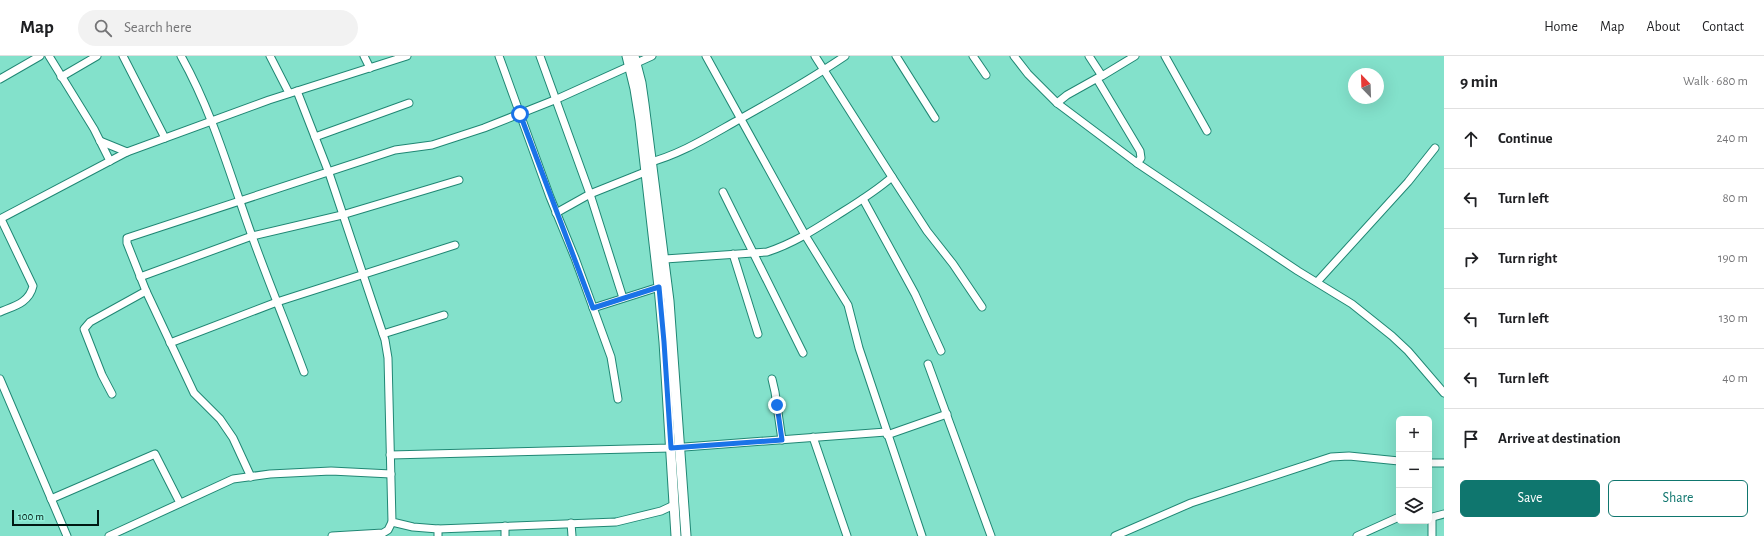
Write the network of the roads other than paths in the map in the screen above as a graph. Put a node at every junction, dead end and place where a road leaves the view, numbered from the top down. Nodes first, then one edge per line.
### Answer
1 (40, 56) edge
2 (49, 56) edge
3 (97, 56) edge
4 (123, 56) edge
5 (181, 56) edge
6 (270, 56) edge
7 (364, 56) edge
8 (407, 56) edge
9 (499, 56) edge
10 (540, 56) edge
11 (627, 56) edge
12 (652, 56) edge
13 (706, 56) edge
14 (815, 56) edge
15 (845, 56) edge
16 (896, 56) edge
17 (973, 56) edge
18 (1014, 56) edge
19 (1089, 56) edge
20 (1135, 56) edge
21 (1165, 56) edge
22 (633, 62) edge
23 (370, 68) junction
24 (825, 70) junction
25 (986, 75) dead end
26 (62, 77) junction
27 (1099, 77) junction
28 (0, 79) edge
29 (297, 91) junction
30 (288, 93) junction
31 (557, 99) junction
32 (409, 103) dead end
33 (1057, 103) junction
34 (520, 114) junction
35 (935, 118) dead end
36 (740, 119) junction
37 (213, 121) junction
38 (1207, 132) dead end
39 (315, 137) junction
40 (165, 138) junction
41 (100, 141) junction
42 (1435, 148) dead end
43 (127, 152) junction
44 (110, 161) junction
45 (1137, 163) junction
46 (649, 167) junction
47 (328, 173) junction
48 (892, 177) junction
49 (459, 180) dead end
50 (723, 192) dead end
51 (590, 194) junction
52 (863, 199) junction
53 (240, 200) junction
54 (556, 213) junction
55 (342, 215) junction
56 (0, 219) edge
57 (805, 235) junction
58 (252, 236) junction
59 (455, 245) dead end
60 (753, 253) junction
61 (733, 254) junction
62 (665, 259) junction
63 (364, 275) junction
64 (140, 277) junction
65 (1317, 282) junction
66 (659, 287) junction
67 (146, 292) junction
68 (623, 298) junction
69 (277, 302) junction
70 (982, 307) dead end
71 (593, 308) junction
72 (0, 312) edge
73 (444, 315) dead end
74 (383, 334) junction
75 (758, 334) dead end
76 (170, 343) junction
77 (941, 351) dead end
78 (803, 352) dead end
79 (928, 364) dead end
80 (304, 372) dead end
81 (0, 379) edge
82 (772, 379) dead end
83 (2, 393) edge
84 (1444, 393) edge
85 (112, 394) dead end
86 (618, 399) dead end
87 (947, 414) junction
88 (887, 434) junction
89 (813, 437) junction
90 (782, 440) junction
91 (675, 447) junction
92 (390, 455) junction
93 (1396, 461) edge
94 (1432, 463) edge
95 (1444, 463) edge
96 (391, 474) junction
97 (251, 477) junction
98 (51, 499) junction
99 (180, 503) junction
100 (674, 505) junction
101 (1444, 514) edge
102 (1396, 517) edge
103 (1432, 517) edge
104 (392, 522) junction
105 (571, 523) junction
106 (1431, 524) edge
107 (505, 526) junction
108 (438, 532) edge
109 (1119, 535) edge
110 (67, 536) edge
111 (109, 536) edge
112 (332, 536) edge
113 (505, 536) edge
114 (572, 536) edge
115 (676, 536) edge
116 (686, 536) edge
117 (847, 536) edge
118 (922, 536) edge
119 (991, 536) edge
120 (1358, 536) edge
121 (1432, 536) edge

1 - 28 street
2 - 26 street
3 - 26 street
4 - 40 street
5 - 37 street
6 - 30 street
7 - 23 street
8 - 23 street
9 - 34 street
10 - 31 street
11 - 22 main road
12 - 22 street
13 - 36 street
14 - 24 street
15 - 24 street
16 - 35 street
17 - 25 street
18 - 33 street
19 - 27 street
20 - 27 street
21 - 38 street
22 - 31 street
22 - 46 main road
23 - 29 street
24 - 36 street
24 - 48 street
26 - 41 street
27 - 33 street
27 - 45 street
29 - 30 street
29 - 39 street
30 - 37 street
31 - 34 street
31 - 51 street
32 - 39 street
33 - 45 street
34 - 47 street
34 - 54 street
36 - 46 street
36 - 57 street
37 - 40 street
37 - 53 street
39 - 47 street
40 - 43 street
41 - 43 street
41 - 44 street
42 - 65 street
43 - 44 street
44 - 56 street
45 - 65 street
46 - 51 street
46 - 62 main road
46 - 66 main road
47 - 53 street
47 - 55 street
48 - 52 street
48 - 70 street
49 - 55 street
50 - 60 street
51 - 54 street
51 - 68 street
52 - 57 street
52 - 77 street
53 - 58 street
53 - 64 street
54 - 71 street
55 - 58 street
55 - 63 street
56 - 72 street
57 - 60 street
57 - 88 street
58 - 64 street
58 - 69 street
59 - 63 street
60 - 61 street
60 - 78 street
61 - 62 street
61 - 75 street
62 - 91 main road
63 - 69 street
63 - 74 street
64 - 67 street
65 - 84 street
66 - 68 street
66 - 91 main road
67 - 76 street
67 - 85 street
68 - 71 street
69 - 76 street
69 - 80 street
71 - 86 street
73 - 74 street
74 - 92 street
76 - 97 street
79 - 87 street
81 - 83 street
82 - 90 street
83 - 98 street
87 - 88 street
87 - 119 street
88 - 89 street
88 - 118 street
89 - 90 street
89 - 117 street
90 - 91 street
91 - 92 street
91 - 100 main road
91 - 116 main road
92 - 96 street
93 - 109 street
94 - 95 street
96 - 97 street
96 - 104 street
97 - 99 street
98 - 99 street
98 - 110 street
99 - 111 street
100 - 105 street
100 - 115 main road
101 - 103 street
102 - 120 street
104 - 108 street
104 - 112 street
105 - 107 street
105 - 114 street
106 - 121 street
107 - 108 street
107 - 113 street

